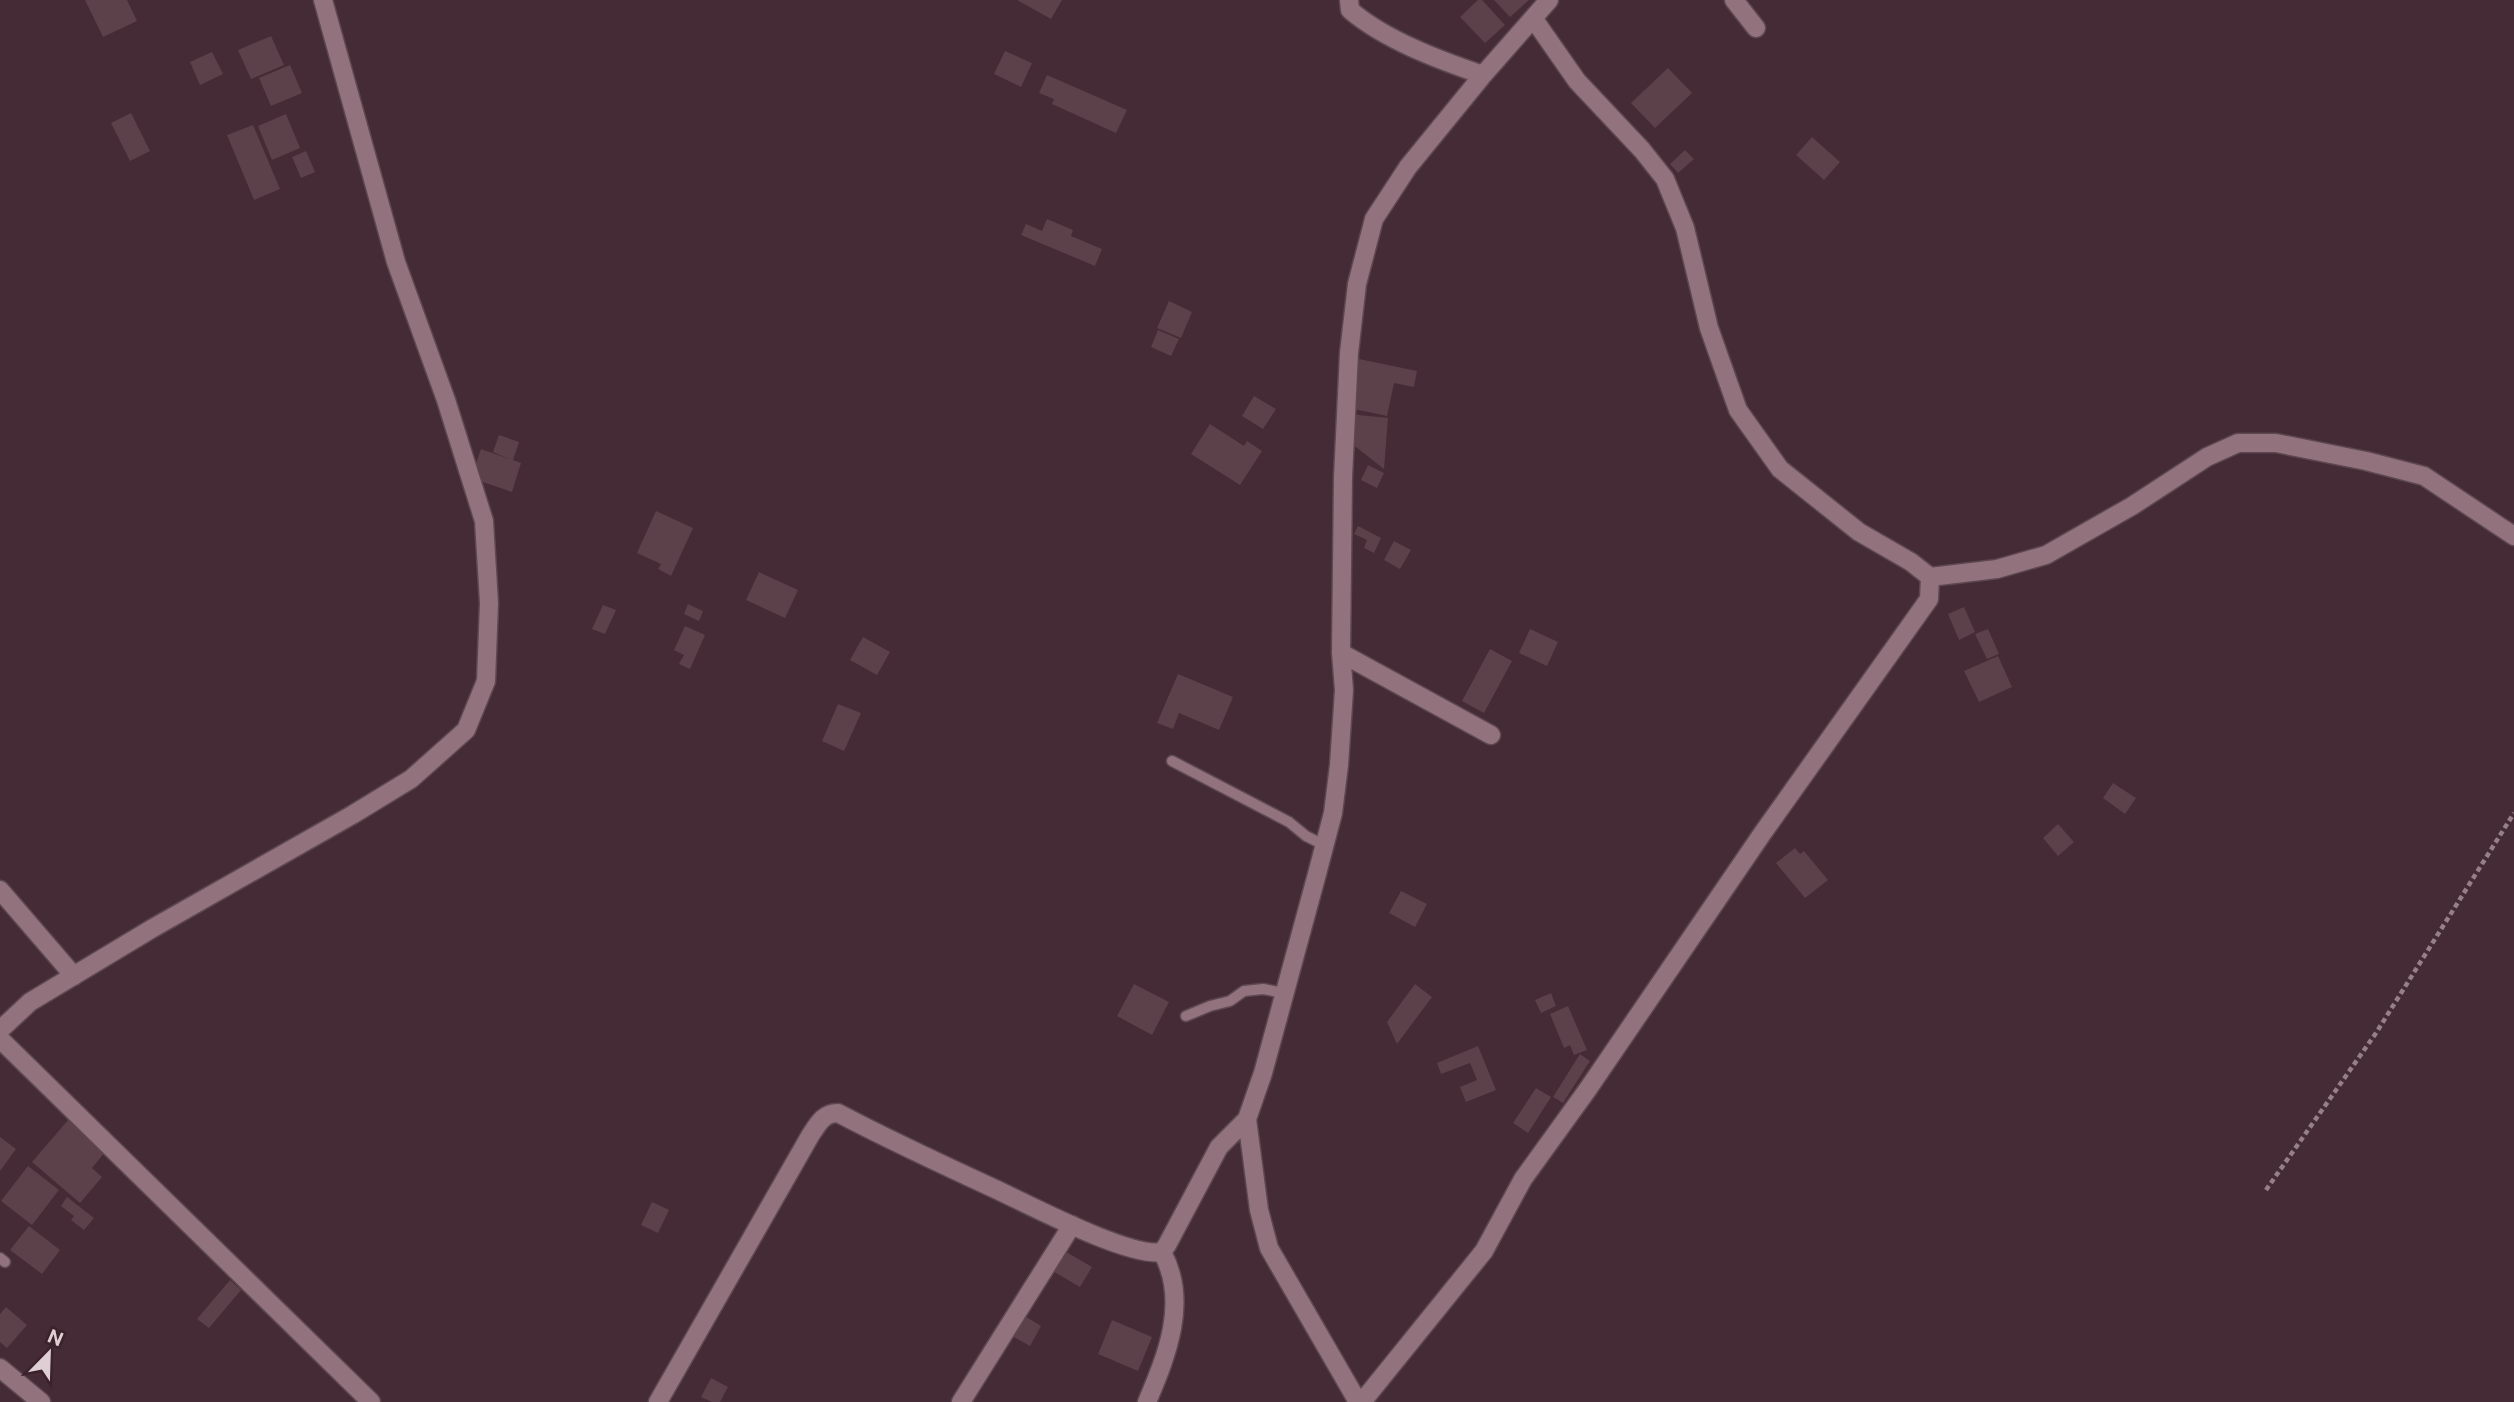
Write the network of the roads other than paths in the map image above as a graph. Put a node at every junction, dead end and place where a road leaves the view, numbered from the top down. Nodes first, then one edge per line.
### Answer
1 (323, 0) edge
2 (1349, 0) edge
3 (1549, 0) edge
4 (1734, 0) edge
5 (1533, 18) junction
6 (1756, 28) dead end
7 (1483, 75) junction
8 (2514, 536) edge
9 (1930, 577) junction
10 (1341, 653) junction
11 (1491, 735) dead end
12 (1172, 761) dead end
13 (1324, 845) junction
14 (0, 890) edge
15 (74, 976) junction
16 (1284, 993) junction
17 (1186, 1016) dead end
18 (0, 1030) edge
19 (0, 1039) edge
20 (1247, 1119) junction
21 (1072, 1225) junction
22 (1162, 1252) junction
23 (0, 1368) edge
24 (41, 1402) edge
25 (370, 1402) edge
26 (658, 1402) edge
27 (961, 1402) edge
28 (1147, 1402) edge
29 (1360, 1402) edge

1 - 15 street
2 - 7 street
3 - 5 street
4 - 6 street
5 - 7 street
5 - 9 street
7 - 10 street
8 - 9 street
9 - 29 street
10 - 11 street
10 - 13 street
12 - 13 lane
13 - 16 street
14 - 15 street
15 - 18 street
16 - 17 lane
16 - 20 street
19 - 25 street
20 - 22 street
20 - 29 street
21 - 22 street
21 - 26 street
21 - 27 street
22 - 28 street
23 - 24 street

